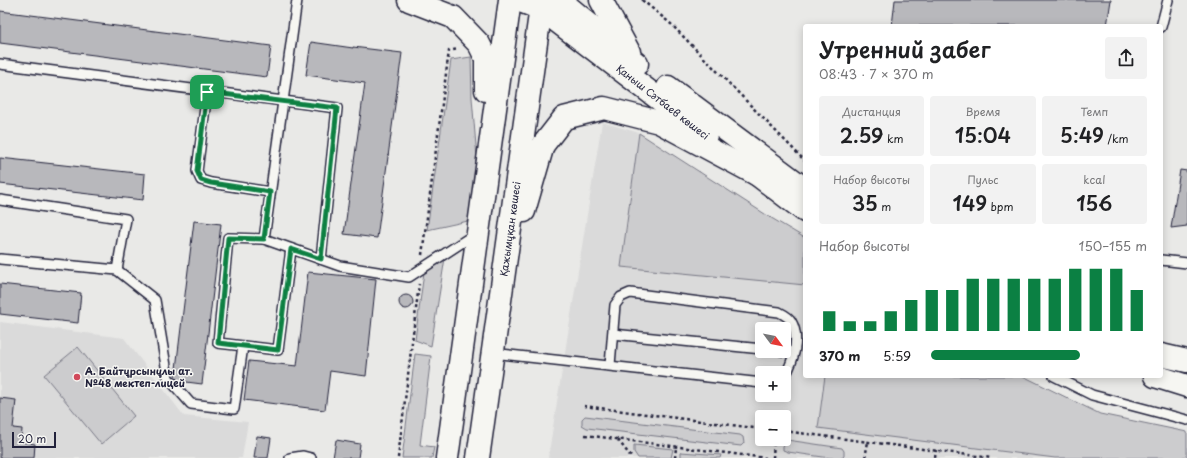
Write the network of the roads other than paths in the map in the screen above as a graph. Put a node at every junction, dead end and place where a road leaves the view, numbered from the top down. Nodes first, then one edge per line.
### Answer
1 (297, 0) edge
2 (409, 0) edge
3 (510, 0) edge
4 (518, 0) edge
5 (601, 0) edge
6 (1168, 0) edge
7 (548, 3) edge
8 (1162, 24) edge
9 (635, 62) junction
10 (0, 64) edge
11 (207, 92) junction
12 (283, 102) junction
13 (486, 172) junction
14 (758, 175) junction
15 (803, 188) edge
16 (270, 192) junction
17 (0, 200) edge
18 (803, 210) edge
19 (478, 232) junction
20 (264, 239) junction
21 (291, 249) junction
22 (0, 259) edge
23 (321, 259) junction
24 (1163, 260) edge
25 (1187, 263) edge
26 (117, 270) junction
27 (500, 295) junction
28 (613, 334) junction
29 (242, 346) junction
30 (755, 348) edge
31 (791, 352) edge
32 (794, 352) junction
33 (492, 353) junction
34 (1163, 355) edge
35 (1187, 361) edge
36 (610, 365) junction
37 (790, 366) edge
38 (1058, 378) edge
39 (1161, 378) edge
40 (755, 382) edge
41 (1187, 386) edge
42 (1187, 420) edge
43 (290, 458) edge
44 (311, 458) edge
45 (447, 458) edge
46 (478, 458) edge

1 - 12 lane
2 - 13 main road
3 - 13 main road
4 - 7 main road, Қаныш Сәтбаев көшесі
5 - 9 main road
6 - 8 lane
7 - 9 main road, Қаныш Сәтбаев көшесі
7 - 14 main road, Қаныш Сәтбаев көшесі
7 - 27 main road, Қажымұқан көшесі
9 - 15 main road, Қаныш Сәтбаев көшесі
10 - 11 lane
11 - 12 lane
11 - 16 lane
12 - 16 lane
12 - 23 lane
13 - 19 main road
14 - 18 main road, Қаныш Сәтбаев көшесі
14 - 27 main road
16 - 20 lane
17 - 26 lane
19 - 23 lane
19 - 45 main road
20 - 21 lane
20 - 29 lane
21 - 23 lane
21 - 29 lane
22 - 26 lane
24 - 25 lane
26 - 29 lane
27 - 33 main road, Қажымұқан көшесі
28 - 30 lane
28 - 32 lane
28 - 36 lane
31 - 32 lane
32 - 37 lane
33 - 36 lane
33 - 46 main road, Қажымұқан көшесі
34 - 35 main road
36 - 40 lane
38 - 42 lane
39 - 41 main road
43 - 44 lane

